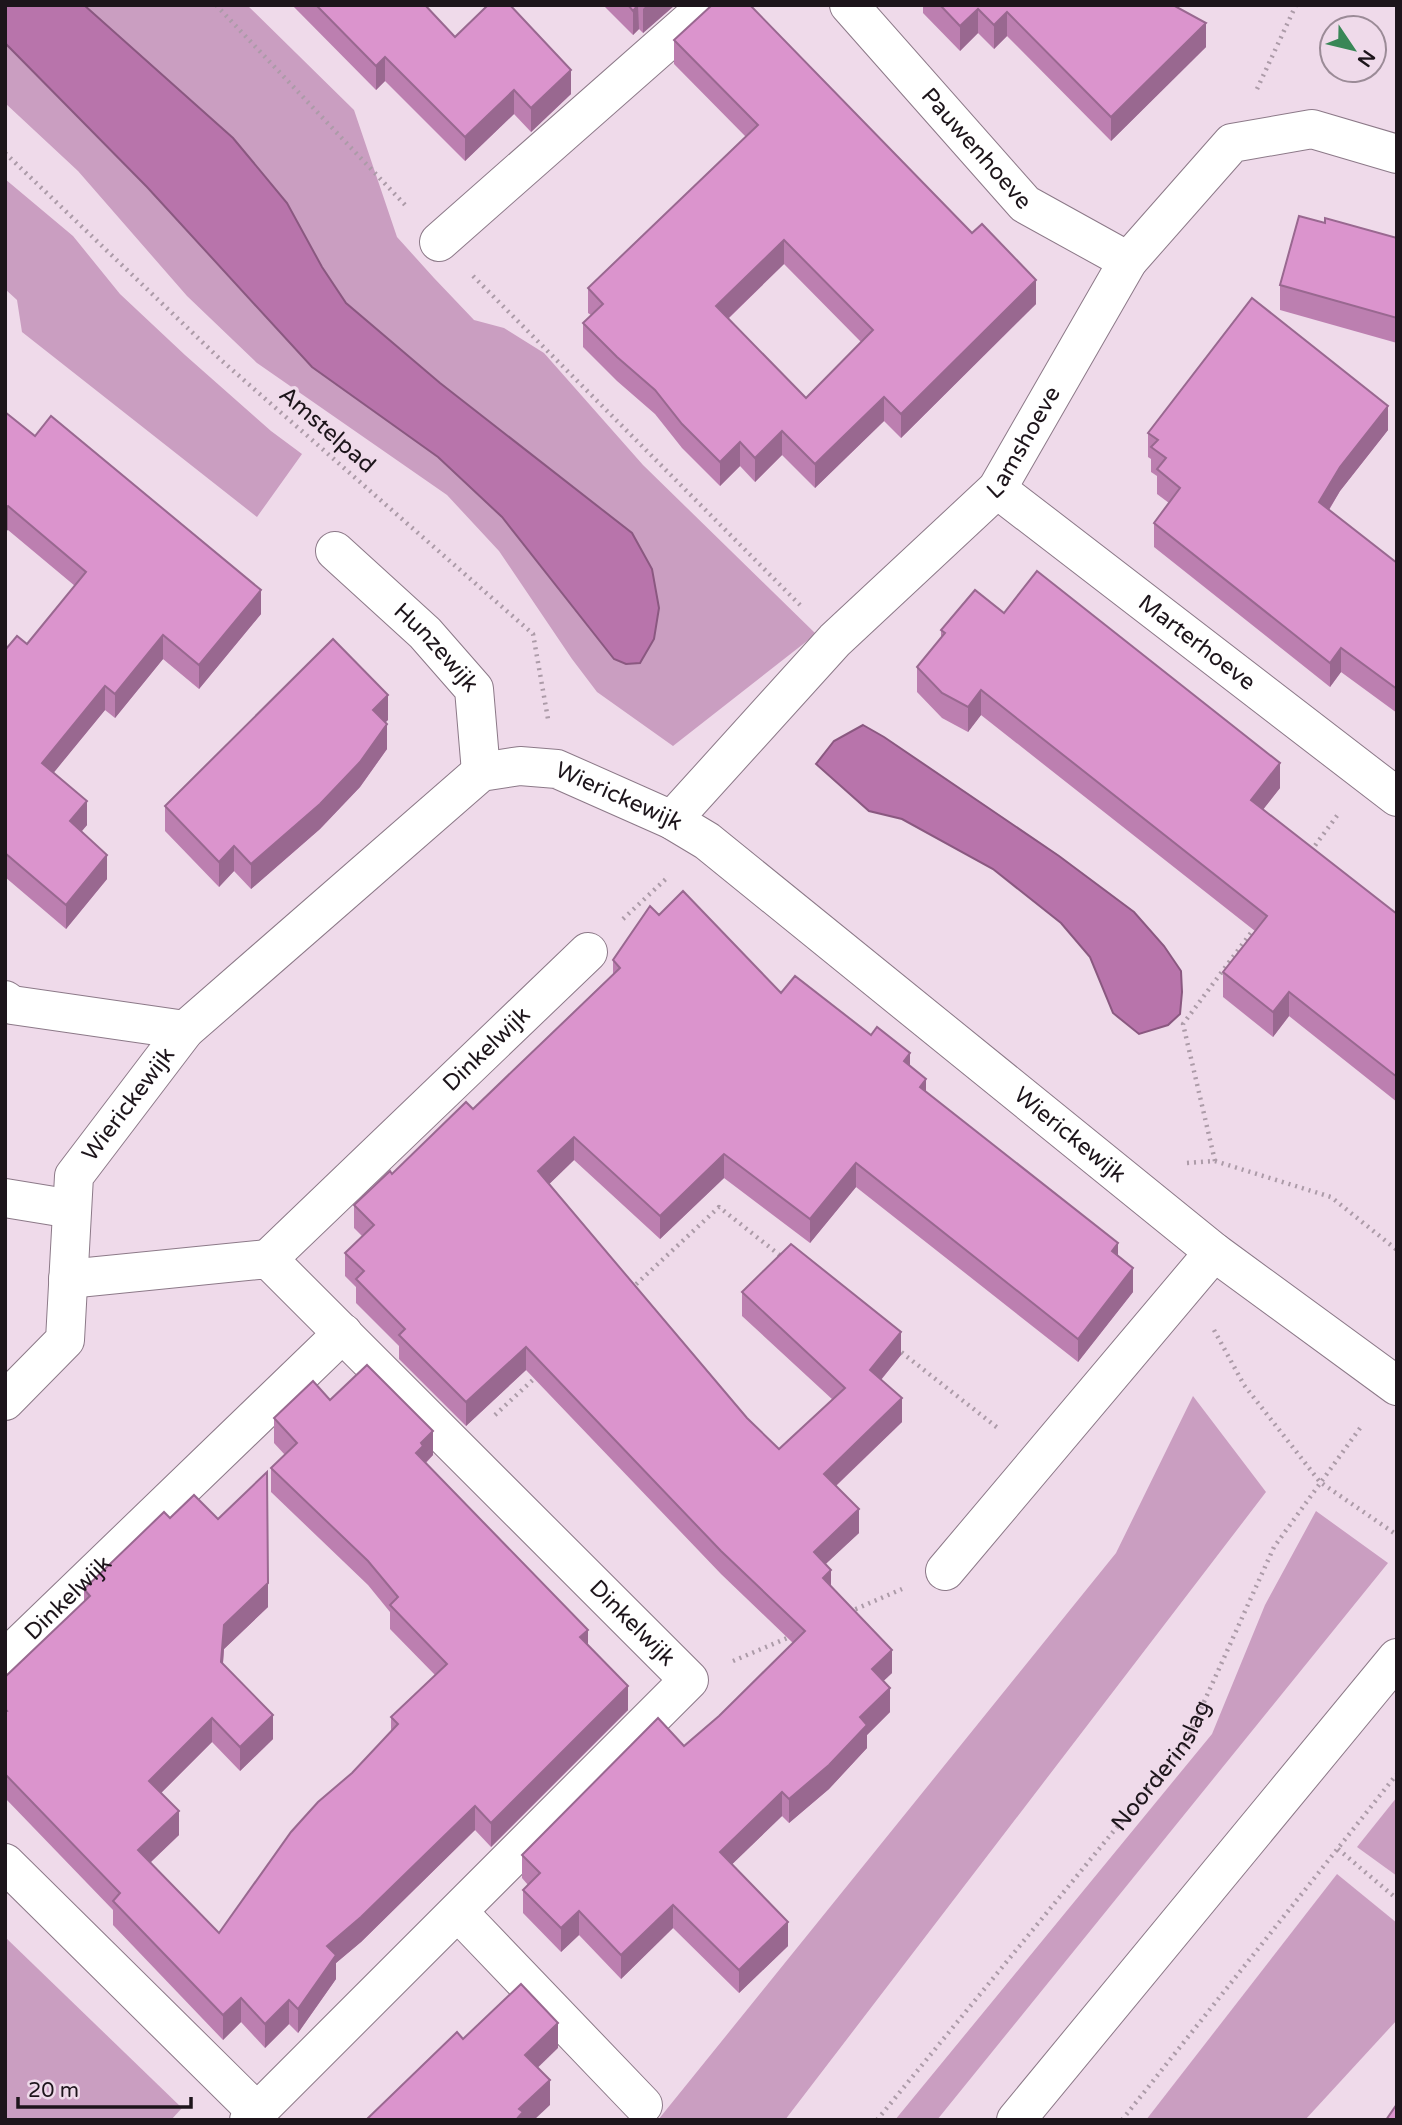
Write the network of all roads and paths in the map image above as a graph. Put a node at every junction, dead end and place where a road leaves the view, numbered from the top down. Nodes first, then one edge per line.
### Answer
1 (216, 5) edge
2 (708, 5) edge
3 (849, 5) edge
4 (1296, 5) edge
5 (1232, 143) junction
6 (5, 153) edge
7 (1397, 154) edge
8 (439, 242) junction
9 (1128, 261) junction
10 (997, 489) junction
11 (335, 551) dead end
12 (835, 640) junction
13 (557, 769) junction
14 (481, 772) junction
15 (1383, 785) edge
16 (672, 820) junction
17 (707, 841) junction
18 (1304, 860) edge
19 (1264, 915) edge
20 (588, 952) joint
21 (5, 1000) edge
22 (185, 1030) junction
23 (1215, 1161) dead end
24 (5, 1198) edge
25 (72, 1209) junction
26 (1214, 1252) junction
27 (783, 1258) edge
28 (268, 1259) junction
29 (68, 1279) junction
30 (629, 1291) edge
31 (343, 1333) junction
32 (889, 1342) edge
33 (539, 1374) edge
34 (1395, 1385) edge
35 (5, 1401) edge
36 (459, 1449) junction
37 (1039, 1461) junction
38 (945, 1571) joint
39 (842, 1615) edge
40 (804, 1631) edge
41 (1397, 1658) edge
42 (5, 1659) edge
43 (688, 1680) junction
44 (1397, 1774) edge
45 (1338, 1849) junction
46 (5, 1863) edge
47 (1397, 1899) edge
48 (458, 1912) junction
49 (643, 2105) dead end
50 (253, 2116) edge
51 (877, 2120) edge
52 (1016, 2120) edge
53 (1122, 2120) edge

1 - 8 path
2 - 8 street
3 - 9 street, Pauwenhoeve
4 - 5 path
5 - 7 street
5 - 9 street, Lamshoeve
6 - 13 path, Amstelpad
8 - 12 path
9 - 10 street, Lamshoeve
10 - 12 street, Lamshoeve
10 - 15 street, Marterhoeve
11 - 14 street, Hunzewijk
12 - 16 street, Lamshoeve
13 - 14 street, Wierickewijk
13 - 16 street, Wierickewijk
14 - 22 street, Wierickewijk
15 - 18 path
16 - 17 street, Wierickewijk
17 - 20 path
17 - 26 street, Wierickewijk
19 - 23 path
20 - 28 street, Dinkelwijk
21 - 22 street
22 - 25 street, Wierickewijk
24 - 25 street
25 - 29 street, Wierickewijk
26 - 34 street, Wierickewijk
26 - 37 street
27 - 30 path
28 - 29 street
28 - 31 street, Dinkelwijk
29 - 35 street, Wierickewijk
31 - 36 street, Dinkelwijk
31 - 42 street, Dinkelwijk
32 - 37 path
33 - 36 path
34 - 51 path, Noorderinslag
36 - 43 street, Dinkelwijk
37 - 38 street
38 - 39 path
40 - 43 path
41 - 52 street
43 - 48 street, Dinkelwijk
44 - 45 path
45 - 47 path
45 - 53 path
46 - 50 street, Dinkelwijk
48 - 49 street
48 - 50 street, Dinkelwijk

